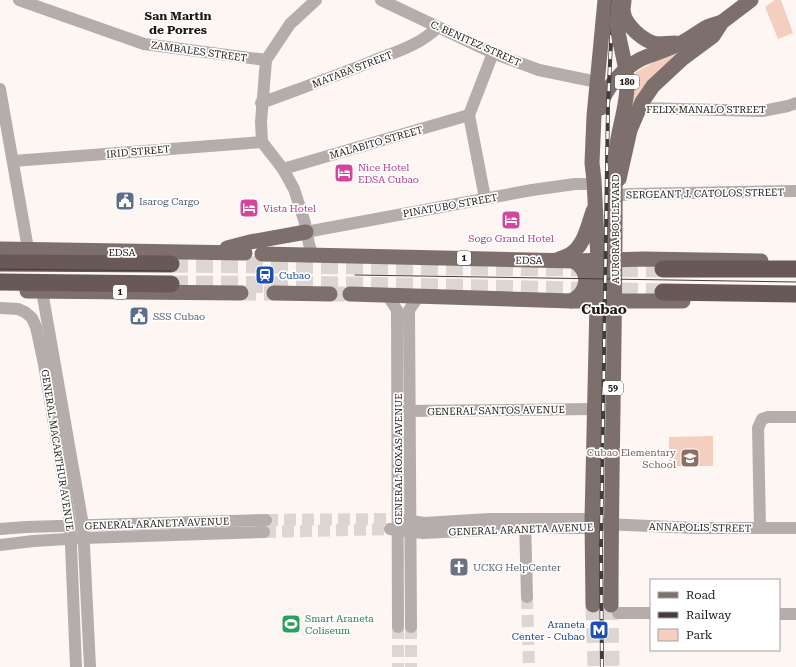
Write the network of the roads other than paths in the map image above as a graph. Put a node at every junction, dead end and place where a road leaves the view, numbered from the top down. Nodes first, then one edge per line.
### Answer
1 (19, 0) edge
2 (316, 0) edge
3 (381, 0) edge
4 (605, 0) edge
5 (619, 0) edge
6 (624, 0) edge
7 (751, 0) edge
8 (722, 22) junction
9 (438, 27) junction
10 (682, 43) junction
11 (493, 53) junction
12 (266, 60) junction
13 (597, 82) junction
14 (0, 89) edge
15 (261, 103) junction
16 (796, 103) edge
17 (639, 108) junction
18 (469, 115) junction
19 (596, 135) junction
20 (262, 142) junction
21 (13, 161) junction
22 (283, 169) junction
23 (594, 182) junction
24 (796, 191) edge
25 (615, 195) junction
26 (485, 198) junction
27 (595, 202) junction
28 (306, 232) junction
29 (0, 249) edge
30 (29, 250) junction
31 (217, 253) junction
32 (245, 253) dead end
33 (262, 254) dead end
34 (312, 254) junction
35 (644, 259) junction
36 (598, 260) junction
37 (615, 260) junction
38 (556, 261) junction
39 (574, 261) junction
40 (796, 261) edge
41 (0, 263) edge
42 (171, 264) tunnel mouth
43 (663, 269) tunnel mouth
44 (796, 269) edge
45 (0, 282) edge
46 (171, 284) tunnel mouth
47 (0, 290) edge
48 (42, 291) junction
49 (663, 292) tunnel mouth
50 (241, 293) tunnel mouth
51 (274, 293) tunnel mouth
52 (330, 294) tunnel mouth
53 (350, 294) tunnel mouth
54 (796, 294) edge
55 (387, 295) junction
56 (420, 296) junction
57 (571, 300) junction
58 (598, 300) junction
59 (615, 300) junction
60 (640, 300) junction
61 (796, 302) edge
62 (0, 308) edge
63 (403, 315) junction
64 (595, 409) junction
65 (410, 411) junction
66 (398, 412) junction
67 (796, 417) edge
68 (525, 523) junction
69 (394, 524) junction
70 (600, 524) junction
71 (83, 525) junction
72 (71, 526) junction
73 (411, 527) junction
74 (760, 528) junction
75 (796, 528) edge
76 (0, 529) edge
77 (84, 538) junction
78 (71, 539) junction
79 (0, 545) edge
80 (527, 597) tunnel mouth
81 (593, 605) tunnel mouth
82 (614, 609) joint
83 (650, 613) edge
84 (780, 614) edge
85 (796, 614) edge
86 (398, 627) tunnel mouth
87 (411, 627) tunnel mouth
88 (76, 667) edge
89 (90, 667) edge

1 - 12 street, ZAMBALES STREET
2 - 12 street
3 - 9 street, C. BENITEZ STREET
4 - 13 main road, AURORA BOULEVARD
5 - 25 main road, AURORA BOULEVARD / 180, bridge
6 - 10 main road
7 - 8 main road
8 - 10 main road
8 - 17 main road
9 - 11 street, C. BENITEZ STREET
9 - 15 street, MATABA STREET
10 - 19 main road
11 - 13 street, C. BENITEZ STREET
11 - 18 street
12 - 15 street
13 - 19 main road, AURORA BOULEVARD
14 - 21 street
15 - 20 street
16 - 17 street, FELIX MANALO STREET
17 - 25 main road
18 - 22 street, MALABITO STREET
18 - 26 street
19 - 23 main road, AURORA BOULEVARD
20 - 21 street, IRID STREET
20 - 22 street
21 - 30 street
22 - 28 street
23 - 26 street, PINATUBO STREET
23 - 27 main road, AURORA BOULEVARD
24 - 25 street, SERGEANT J. CATOLOS STREET
25 - 37 main road, AURORA BOULEVARD / 180
26 - 28 street, PINATUBO STREET
27 - 36 main road, AURORA BOULEVARD
27 - 38 main road
28 - 31 main road
28 - 34 street
29 - 30 main road, EDSA
30 - 31 main road, EDSA
31 - 32 main road, EDSA
33 - 34 main road, EDSA / 1
34 - 38 main road, EDSA / 1
35 - 37 main road, EDSA / 1
35 - 40 main road, EDSA / 1
35 - 60 main road
36 - 37 main road, EDSA / 1
36 - 39 main road, EDSA / 1
36 - 58 main road, AURORA BOULEVARD / 59
37 - 59 main road, AURORA BOULEVARD / 59
38 - 39 main road, EDSA / 1
39 - 57 main road
41 - 42 highway, EDSA
43 - 44 highway
45 - 46 highway, 1
47 - 48 main road, 1
48 - 50 main road, 1
48 - 71 street, GENERAL MACARTHUR AVENUE
49 - 54 highway
51 - 52 main road
53 - 55 main road
55 - 56 main road
55 - 63 street, GENERAL ROXAS AVENUE
56 - 57 main road
56 - 63 street, GENERAL ROXAS AVENUE
57 - 58 main road
58 - 59 main road
58 - 64 main road, AURORA BOULEVARD / 59
59 - 60 main road
59 - 70 main road, AURORA BOULEVARD / 59
60 - 61 main road
62 - 72 street, GENERAL MACARTHUR AVENUE
63 - 65 street, GENERAL ROXAS AVENUE
63 - 66 street, GENERAL ROXAS AVENUE
64 - 65 street, GENERAL SANTOS AVENUE
64 - 70 main road, AURORA BOULEVARD / 59
65 - 66 street, GENERAL SANTOS AVENUE
65 - 73 street, GENERAL ROXAS AVENUE
66 - 69 street, GENERAL ROXAS AVENUE
67 - 74 street
68 - 70 street, GENERAL ARANETA AVENUE
68 - 73 street, GENERAL ARANETA AVENUE
68 - 80 street
69 - 73 street, GENERAL ARANETA AVENUE
69 - 86 street, GENERAL ROXAS AVENUE
70 - 74 street, ANNAPOLIS STREET
70 - 81 main road, AURORA BOULEVARD / 59
70 - 82 main road, AURORA BOULEVARD / 59
71 - 72 street, GENERAL ARANETA AVENUE
71 - 77 street, GENERAL MACARTHUR AVENUE
71 - 77 street, GENERAL ARANETA AVENUE
72 - 76 street, GENERAL ARANETA AVENUE
72 - 78 street, GENERAL MACARTHUR AVENUE
73 - 87 street, GENERAL ROXAS AVENUE
74 - 75 street, ANNAPOLIS STREET
77 - 78 street, GENERAL ARANETA AVENUE
77 - 89 street, GENERAL MACARTHUR AVENUE
78 - 79 street, GENERAL ARANETA AVENUE
78 - 88 street, GENERAL MACARTHUR AVENUE
82 - 83 street
84 - 85 street

